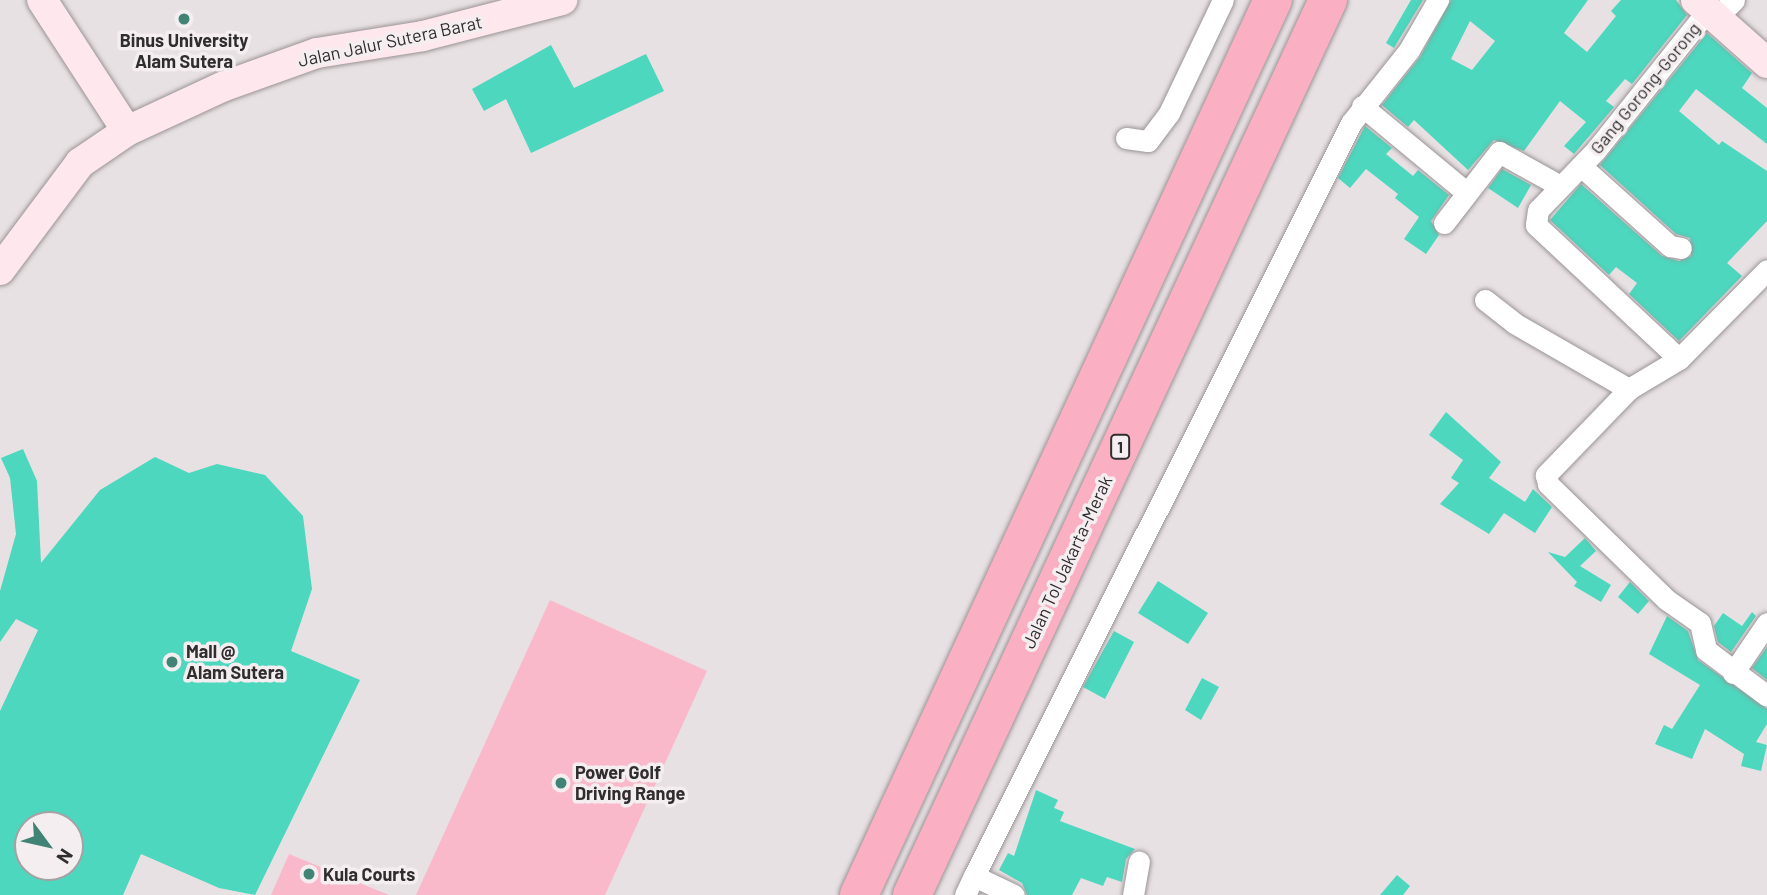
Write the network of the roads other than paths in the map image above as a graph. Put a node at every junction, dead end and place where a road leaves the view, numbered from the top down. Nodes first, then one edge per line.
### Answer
1 (42, 0) edge
2 (562, 0) edge
3 (1223, 0) edge
4 (1273, 0) edge
5 (1328, 0) edge
6 (1438, 0) edge
7 (1714, 7) edge
8 (1767, 63) edge
9 (1362, 106) junction
10 (127, 131) junction
11 (1126, 138) dead end
12 (1581, 166) junction
13 (1560, 186) junction
14 (1466, 192) junction
15 (1444, 223) dead end
16 (1681, 248) dead end
17 (0, 270) edge
18 (1763, 281) edge
19 (1485, 300) dead end
20 (1679, 359) junction
21 (1629, 389) junction
22 (1767, 623) edge
23 (1733, 673) junction
24 (1767, 696) edge
25 (1139, 862) dead end
26 (970, 885) edge
27 (859, 895) edge
28 (912, 895) edge
29 (1014, 895) edge
30 (1133, 895) edge

1 - 10 street
2 - 10 street, Jalan Jalur Sutera Barat
3 - 11 street
4 - 27 highway
5 - 28 highway, Jalan Tol Jakarta–Merak / 1
6 - 9 street
7 - 8 street
7 - 12 street, Gang Gorong-Gorong
9 - 14 street
9 - 26 street
10 - 17 street, Jalan Jalur Sutera Barat
12 - 13 street, Gang Gorong-Gorong
12 - 16 street
13 - 14 street
13 - 20 street, Gang Gorong-Gorong
14 - 15 street
18 - 20 street
19 - 21 street
20 - 21 street
21 - 23 street
22 - 23 street
23 - 24 street
25 - 30 street
26 - 29 street

